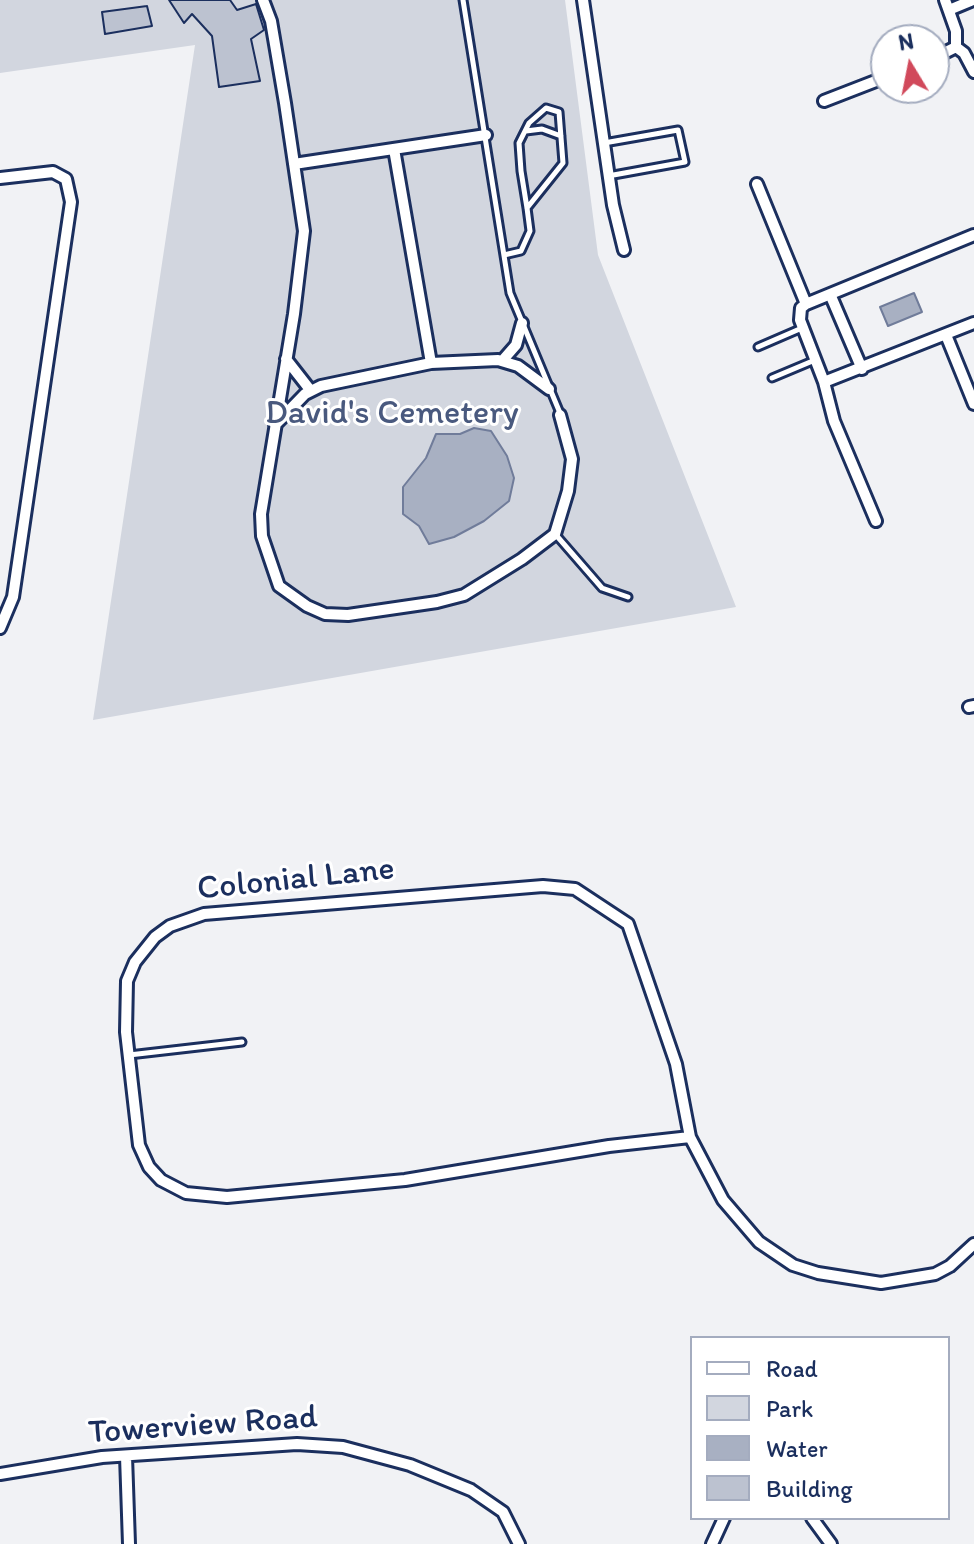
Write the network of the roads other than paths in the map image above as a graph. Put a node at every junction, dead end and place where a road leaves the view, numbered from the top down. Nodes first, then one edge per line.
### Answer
1 (263, 0) edge
2 (463, 0) edge
3 (583, 0) edge
4 (973, 0) edge
5 (947, 5) edge
6 (956, 47) junction
7 (950, 50) edge
8 (974, 72) edge
9 (870, 83) edge
10 (824, 101) dead end
11 (525, 132) junction
12 (486, 135) junction
13 (561, 136) junction
14 (603, 143) junction
15 (394, 149) junction
16 (294, 164) junction
17 (608, 176) junction
18 (0, 178) edge
19 (757, 184) dead end
20 (527, 208) junction
21 (974, 235) edge
22 (624, 250) dead end
23 (504, 255) junction
24 (830, 294) junction
25 (806, 304) junction
26 (522, 323) junction
27 (974, 323) edge
28 (803, 327) junction
29 (946, 335) junction
30 (758, 347) dead end
31 (286, 359) junction
32 (816, 360) junction
33 (502, 361) junction
34 (431, 363) junction
35 (862, 369) junction
36 (772, 378) dead end
37 (824, 382) junction
38 (549, 389) junction
39 (311, 391) junction
40 (974, 404) edge
41 (560, 415) joint
42 (275, 425) junction
43 (876, 521) dead end
44 (555, 534) junction
45 (628, 597) dead end
46 (0, 628) edge
47 (242, 1042) dead end
48 (128, 1055) junction
49 (690, 1137) junction
50 (974, 1244) edge
51 (126, 1456) junction
52 (0, 1474) edge
53 (723, 1520) edge
54 (813, 1520) edge
55 (129, 1544) edge
56 (519, 1544) edge
57 (712, 1544) edge
58 (831, 1544) edge

1 - 16 street
2 - 12 lane
3 - 14 street
4 - 5 street
5 - 6 street
6 - 7 street
6 - 8 street
9 - 10 street
11 - 13 lane
11 - 13 lane
11 - 20 lane
12 - 15 street
12 - 23 lane
13 - 20 lane
14 - 17 street
14 - 17 lane
15 - 16 street
15 - 34 street
16 - 31 street
17 - 22 street
18 - 46 street
19 - 25 street
20 - 23 lane
21 - 24 street
23 - 26 lane
24 - 25 street
24 - 35 street
25 - 28 street
26 - 33 street
26 - 38 lane
27 - 29 street
28 - 30 lane
28 - 32 street
29 - 35 street
29 - 40 street
31 - 39 street
31 - 42 street
32 - 36 lane
32 - 37 street
33 - 34 street
33 - 38 street
34 - 39 street
35 - 37 street
37 - 43 street
38 - 41 lane
39 - 42 street
41 - 44 street
42 - 44 street
44 - 45 lane
47 - 48 lane
48 - 49 street, Colonial Lane
48 - 49 street, Colonial Lane
49 - 50 street, Colonial Lane
51 - 52 street, Towerview Road
51 - 55 street
51 - 56 street, Towerview Road
53 - 57 street
54 - 58 street

